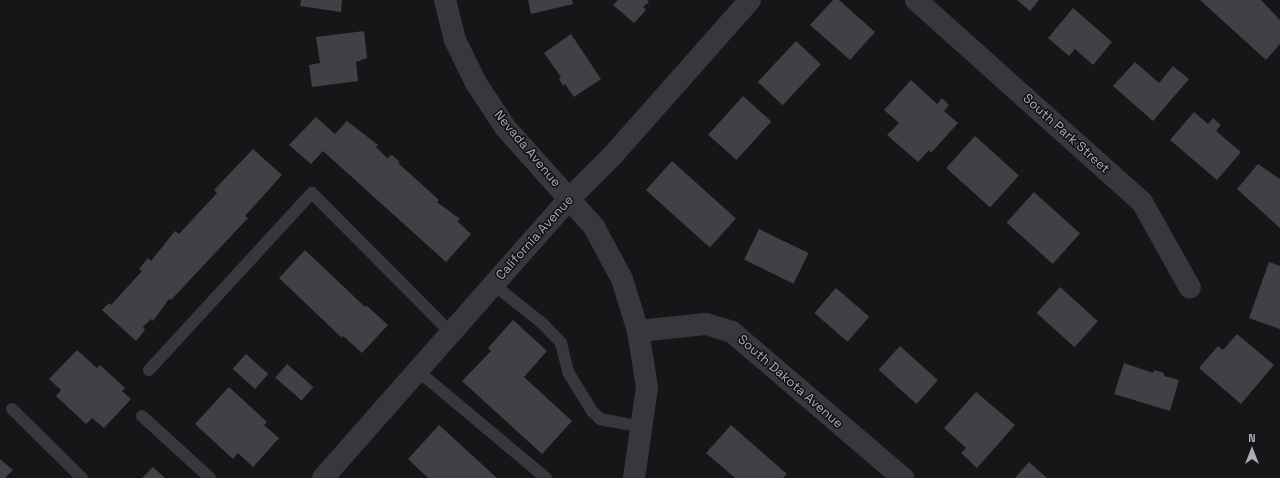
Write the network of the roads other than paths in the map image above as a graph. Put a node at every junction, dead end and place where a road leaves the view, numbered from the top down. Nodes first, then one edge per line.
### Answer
1 (445, 0) edge
2 (750, 0) edge
3 (916, 0) edge
4 (569, 199) junction
5 (494, 285) junction
6 (1190, 288) dead end
7 (638, 332) junction
8 (451, 333) junction
9 (149, 370) dead end
10 (418, 371) junction
11 (12, 409) dead end
12 (142, 416) dead end
13 (642, 427) junction
14 (82, 478) edge
15 (210, 478) edge
16 (323, 478) edge
17 (546, 478) edge
18 (634, 478) edge
19 (903, 478) edge

1 - 4 street, Nevada Avenue
2 - 4 street, California Avenue
3 - 6 street, South Park Street
4 - 5 street, California Avenue
4 - 7 street, Nevada Avenue
5 - 8 street, California Avenue
5 - 13 lane
7 - 13 street, Nevada Avenue
7 - 19 street, South Dakota Avenue
8 - 9 lane
8 - 10 street, California Avenue
10 - 16 street, California Avenue
10 - 17 lane
11 - 14 lane
12 - 15 lane
13 - 18 street, Nevada Avenue

